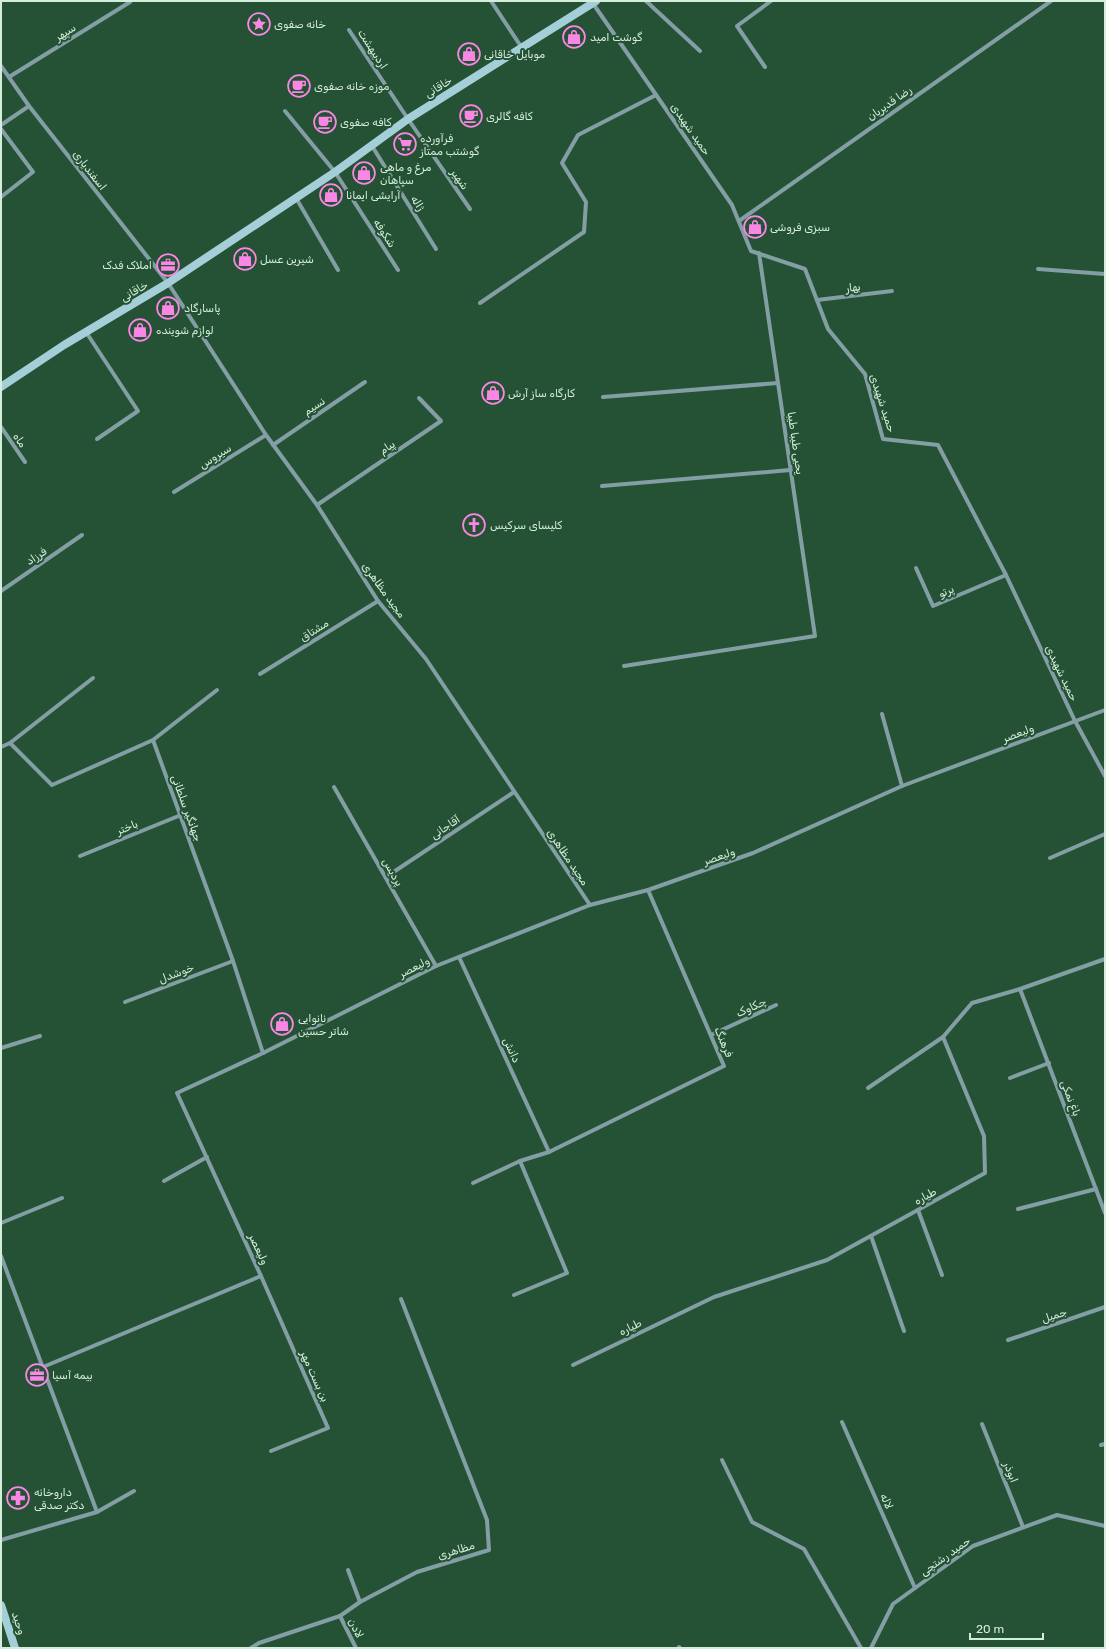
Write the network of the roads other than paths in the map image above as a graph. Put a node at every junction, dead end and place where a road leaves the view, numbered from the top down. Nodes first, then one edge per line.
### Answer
1 (491, 1) edge
2 (646, 1) edge
3 (772, 1) edge
4 (1050, 1) edge
5 (130, 2) dead end
6 (593, 2) edge
7 (349, 30) dead end
8 (522, 48) junction
9 (700, 51) dead end
10 (1, 66) edge
11 (765, 67) dead end
12 (9, 77) junction
13 (656, 94) junction
14 (29, 106) junction
15 (285, 111) dead end
16 (408, 119) junction
17 (1, 125) edge
18 (1, 129) edge
19 (372, 146) junction
20 (335, 172) junction
21 (1, 197) edge
22 (296, 198) junction
23 (470, 210) dead end
24 (739, 221) junction
25 (436, 249) dead end
26 (759, 253) junction
27 (1038, 269) dead end
28 (338, 270) dead end
29 (398, 270) dead end
30 (1105, 274) edge
31 (168, 283) junction
32 (892, 291) dead end
33 (817, 300) junction
34 (480, 303) dead end
35 (86, 332) junction
36 (365, 382) dead end
37 (778, 383) junction
38 (1, 386) edge
39 (603, 397) dead end
40 (419, 398) dead end
41 (1, 427) edge
42 (266, 435) junction
43 (98, 439) dead end
44 (274, 445) junction
45 (25, 462) dead end
46 (790, 470) junction
47 (602, 486) dead end
48 (174, 492) dead end
49 (317, 505) junction
50 (82, 536) dead end
51 (916, 568) dead end
52 (1006, 575) junction
53 (1, 591) edge
54 (378, 601) junction
55 (624, 666) dead end
56 (260, 674) dead end
57 (93, 678) dead end
58 (217, 690) dead end
59 (1105, 710) edge
60 (882, 714) dead end
61 (1076, 721) junction
62 (153, 740) junction
63 (10, 743) junction
64 (1, 747) edge
65 (1105, 776) edge
66 (902, 786) junction
67 (334, 787) dead end
68 (514, 792) junction
69 (181, 815) junction
70 (1105, 834) edge
71 (80, 856) dead end
72 (1050, 858) dead end
73 (386, 877) junction
74 (648, 890) junction
75 (590, 905) junction
76 (459, 956) junction
77 (1105, 959) edge
78 (233, 961) junction
79 (436, 966) junction
80 (1020, 990) junction
81 (125, 1002) dead end
82 (776, 1005) dead end
83 (711, 1035) junction
84 (40, 1036) dead end
85 (943, 1037) junction
86 (1, 1048) edge
87 (263, 1053) junction
88 (1049, 1063) junction
89 (1010, 1078) dead end
90 (868, 1088) dead end
91 (549, 1152) junction
92 (207, 1157) junction
93 (520, 1161) junction
94 (164, 1181) dead end
95 (473, 1183) dead end
96 (1096, 1189) junction
97 (62, 1198) dead end
98 (918, 1210) junction
99 (1018, 1210) dead end
100 (1105, 1213) edge
101 (1, 1223) edge
102 (871, 1236) junction
103 (1, 1256) edge
104 (942, 1275) dead end
105 (261, 1276) junction
106 (514, 1295) dead end
107 (401, 1299) dead end
108 (1105, 1308) edge
109 (904, 1331) dead end
110 (1008, 1340) dead end
111 (573, 1365) dead end
112 (43, 1367) junction
113 (842, 1422) dead end
114 (982, 1424) dead end
115 (271, 1450) dead end
116 (722, 1460) dead end
117 (134, 1491) dead end
118 (97, 1512) junction
119 (1105, 1526) edge
120 (1023, 1528) junction
121 (1, 1540) edge
122 (348, 1570) dead end
123 (915, 1588) junction
124 (360, 1602) junction
125 (1, 1605) edge
126 (340, 1616) junction
127 (259, 1643) junction
128 (15, 1648) edge
129 (251, 1648) edge
130 (262, 1648) edge
131 (356, 1648) edge
132 (861, 1648) edge
133 (871, 1648) edge

1 - 8 street
2 - 9 street
3 - 11 street
4 - 24 street, رضا قدیریان
5 - 12 street, سپهر
6 - 8 street, خاقانی
6 - 13 street, حمید شهیدی
7 - 16 street, اردیبهشت
8 - 16 street, خاقانی
10 - 12 street, اسفندیاری
12 - 14 street, اسفندیاری
13 - 24 street, حمید شهیدی
13 - 34 street
14 - 17 street
14 - 31 street, اسفندیاری
15 - 20 street, شکوفه
16 - 19 street, خاقانی
16 - 23 street, شهیر
18 - 21 street
19 - 20 street, خاقانی
19 - 25 street, ژاله
20 - 22 street, خاقانی
20 - 29 street, شکوفه
22 - 28 street
22 - 31 street, خاقانی
24 - 26 street, حمید شهیدی
26 - 33 street, حمید شهیدی
26 - 37 street, یحیی طیبا طیبا
27 - 30 street
31 - 35 street, خاقانی
31 - 42 street, مجید مظاهری
32 - 33 street, بهار
33 - 52 street, حمید شهیدی
35 - 38 street, خاقانی
35 - 43 street
36 - 44 street, نسیم
37 - 39 street
37 - 46 street, یحیی طیبا طیبا
40 - 49 street, پیام
41 - 45 street, ماه
42 - 44 street, مجید مظاهری
42 - 48 street, سیروس
44 - 49 street, مجید مظاهری
46 - 47 street
46 - 55 street, یحیی طیبا طیبا
49 - 54 street, مجید مظاهری
50 - 53 street, فرزاد
51 - 52 street, پرتو
52 - 61 street, حمید شهیدی
54 - 56 street, مشتاق
54 - 68 street, مجید مظاهری
57 - 63 street
58 - 62 street
59 - 61 street, ولیعصر
60 - 66 street
61 - 65 street, حمید شهیدی
61 - 66 street, ولیعصر
62 - 63 street
62 - 69 street, جهانگیر سلطانی
63 - 64 street
66 - 74 street, ولیعصر
67 - 73 street, پردیس
68 - 73 street, آقاجانی
68 - 75 street, مجید مظاهری
69 - 71 street, باختر
69 - 78 street, جهانگیر سلطانی
70 - 72 street
73 - 79 street, پردیس
74 - 75 street, ولیعصر
74 - 83 street, فرهنگ
75 - 76 street, ولیعصر
76 - 79 street, ولیعصر
76 - 91 street, دانش
77 - 80 street
78 - 81 street, خوشدل
78 - 87 street, جهانگیر سلطانی
79 - 87 street, ولیعصر
80 - 85 street
80 - 88 street, باغ نمکی
82 - 83 street, چکاوک
83 - 91 street, فرهنگ
84 - 86 street
85 - 90 street
85 - 98 street, طیاره
87 - 92 street, ولیعصر
88 - 89 street
88 - 96 street, باغ نمکی
91 - 93 street
92 - 94 street
92 - 105 street, ولیعصر
93 - 95 street
93 - 106 street
96 - 99 street
96 - 100 street, باغ نمکی
97 - 101 street
98 - 102 street, طیاره
98 - 104 street
102 - 109 street
102 - 111 street, طیاره
103 - 112 street
105 - 112 street, ولیعصر
105 - 115 street, بن بست مهر
107 - 124 street, مظاهری
108 - 110 street, جمیل
112 - 118 street
113 - 123 street, لاله
114 - 120 street, ابوذر
116 - 132 street
117 - 118 street
118 - 121 street
119 - 120 street, حمید رشتچی
120 - 123 street, حمید رشتچی
122 - 124 street
123 - 133 street, حمید رشتچی
124 - 126 street, مظاهری
125 - 128 street, وحید
126 - 127 street, مظاهری
126 - 131 street, لادن
127 - 129 street, مظاهری
127 - 130 street

